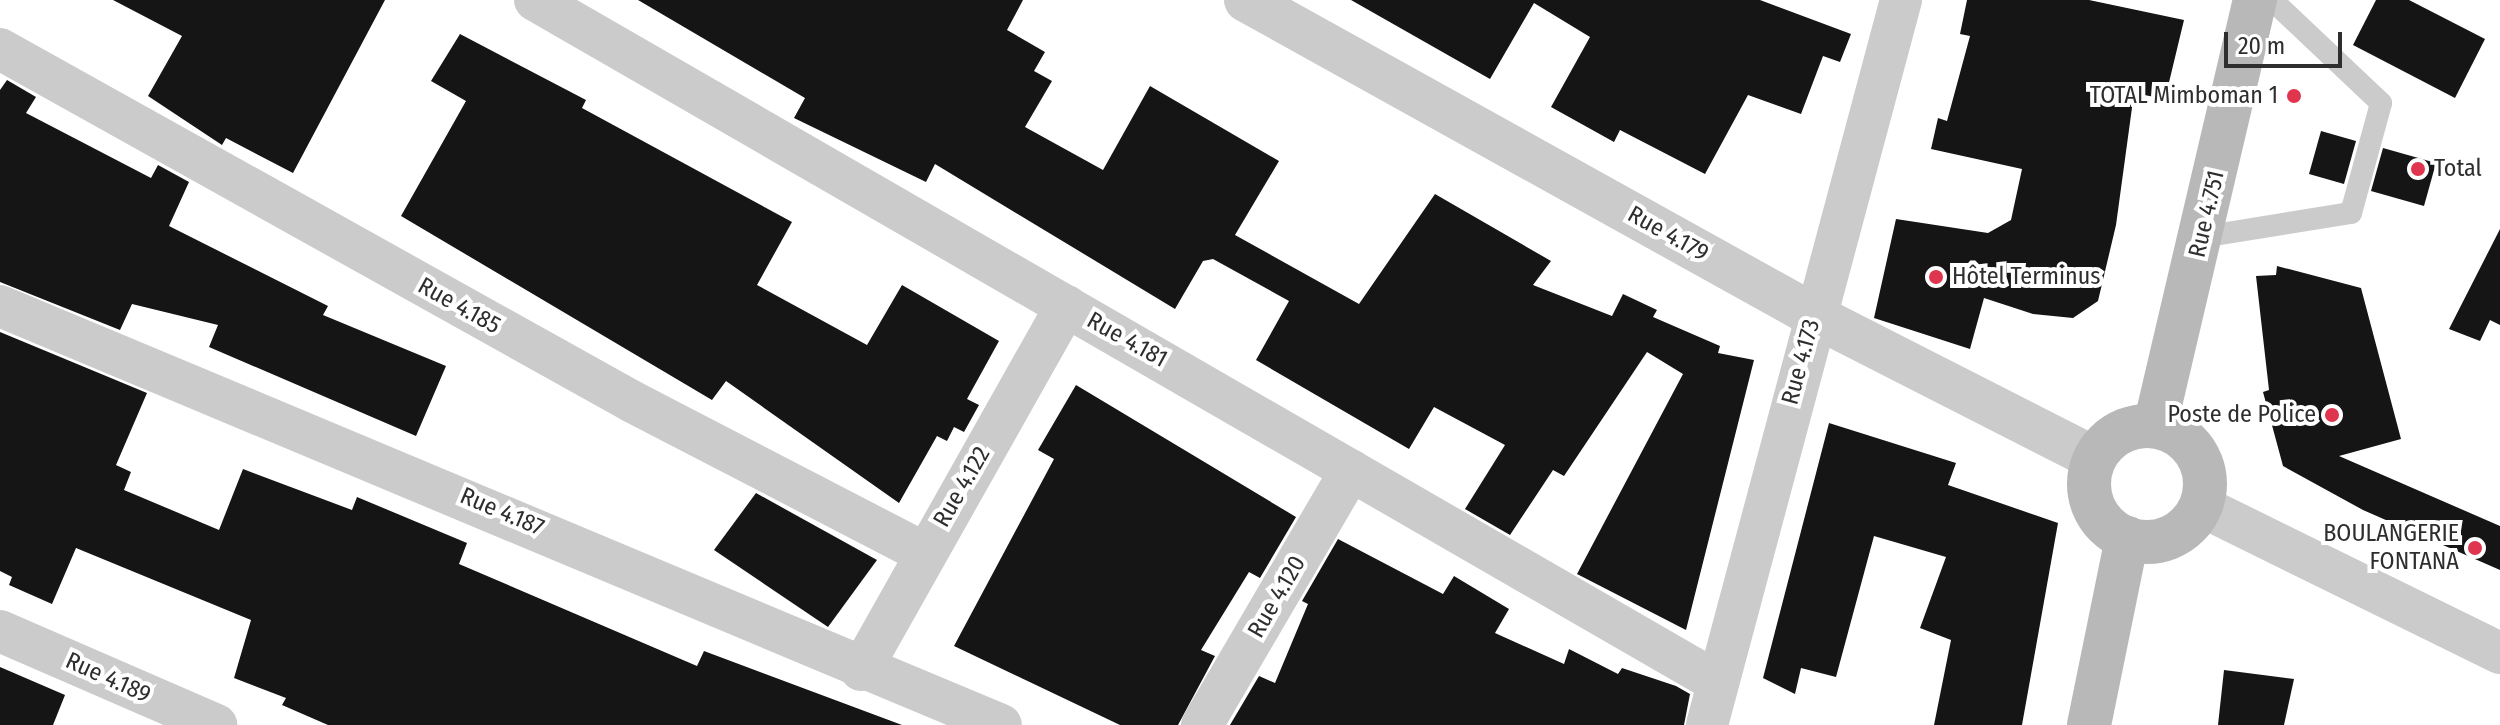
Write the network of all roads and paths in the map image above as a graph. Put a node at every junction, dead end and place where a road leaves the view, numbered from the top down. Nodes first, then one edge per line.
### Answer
1 (535, 0) edge
2 (1246, 0) edge
3 (1901, 0) edge
4 (2255, 0) edge
5 (2272, 0) edge
6 (0, 49) edge
7 (2202, 237) junction
8 (0, 306) edge
9 (1066, 306) junction
10 (1813, 315) junction
11 (2155, 426) junction
12 (2094, 458) junction
13 (1351, 470) junction
14 (2201, 506) junction
15 (2127, 538) junction
16 (924, 553) junction
17 (0, 631) edge
18 (2500, 653) edge
19 (861, 670) junction
20 (1717, 682) junction
21 (216, 725) edge
22 (1001, 725) edge
23 (1202, 725) edge
24 (1707, 725) edge
25 (2089, 725) edge

1 - 9 street, Rue 4.181
2 - 10 street, Rue 4.179
3 - 10 street, Rue 4.173
4 - 7 main road, Rue 4.751
5 - 7 lane
6 - 16 street, Rue 4.185
7 - 11 main road, Rue 4.751
8 - 19 street, Rue 4.187
9 - 13 street, Rue 4.181
9 - 16 street, Rue 4.122
10 - 12 street, Rue 4.179
10 - 20 street, Rue 4.173
11 - 12 main road
11 - 14 main road
12 - 15 main road
13 - 20 street, Rue 4.181
13 - 23 street, Rue 4.120
14 - 15 main road
14 - 18 street
15 - 25 main road
16 - 19 street, Rue 4.122
17 - 21 street, Rue 4.189
19 - 22 street, Rue 4.187
20 - 24 street, Rue 4.173

